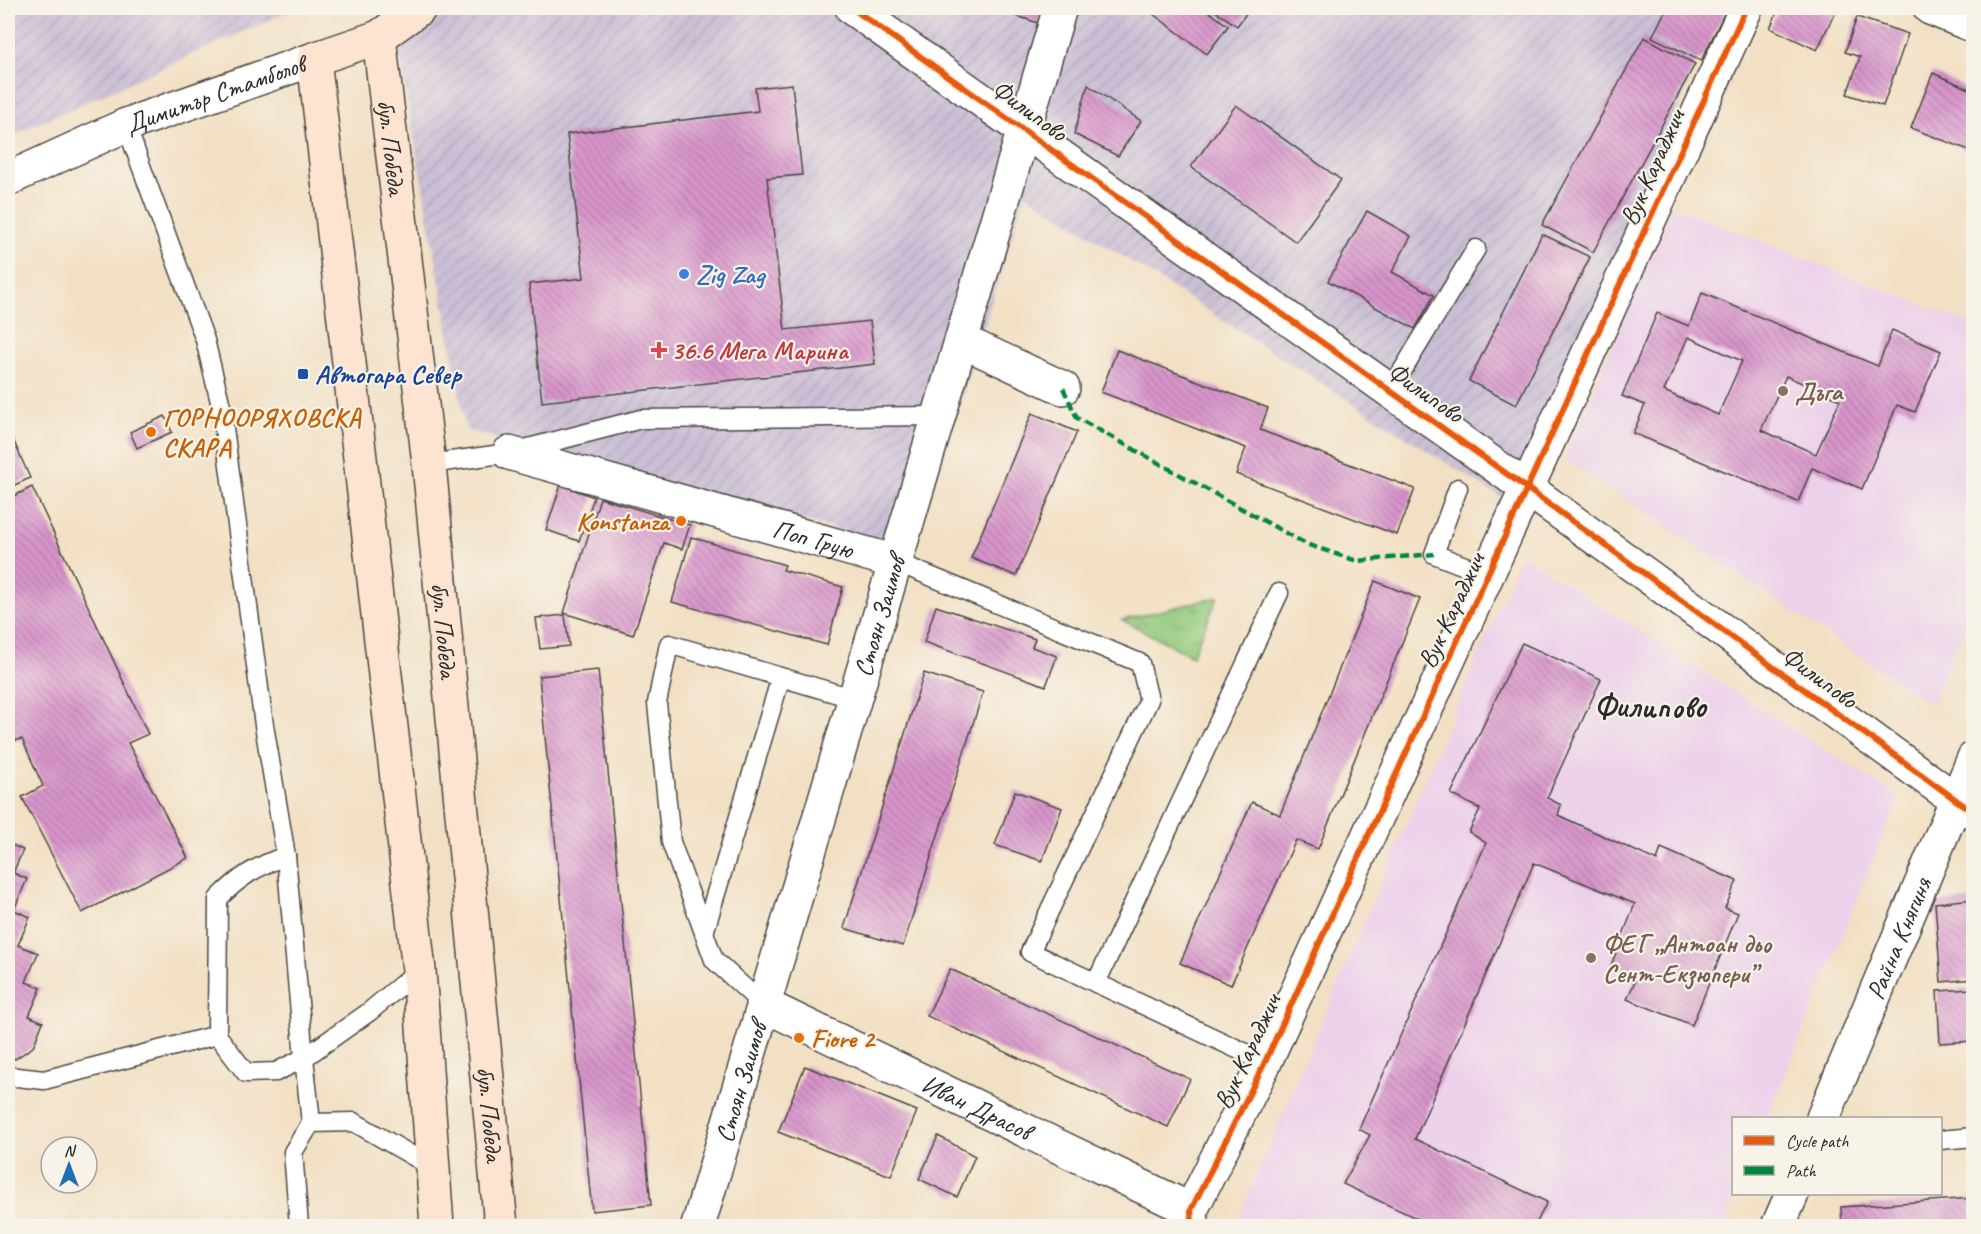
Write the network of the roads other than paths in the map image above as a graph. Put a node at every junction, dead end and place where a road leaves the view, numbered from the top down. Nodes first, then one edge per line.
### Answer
1 (420, 8) edge
2 (852, 8) edge
3 (1060, 8) edge
4 (1746, 8) edge
5 (1930, 8) edge
6 (1974, 26) edge
7 (379, 37) junction
8 (314, 59) junction
9 (126, 125) junction
10 (1024, 130) junction
11 (8, 180) edge
12 (1476, 249) dead end
13 (962, 341) junction
14 (1063, 388) dead end
15 (1390, 391) junction
16 (939, 416) junction
17 (508, 453) junction
18 (429, 464) junction
19 (1458, 488) dead end
20 (1528, 489) junction
21 (896, 562) junction
22 (1488, 575) junction
23 (1279, 593) dead end
24 (781, 677) junction
25 (855, 699) junction
26 (1974, 758) edge
27 (1964, 806) edge
28 (286, 856) junction
29 (704, 933) junction
30 (419, 970) junction
31 (1096, 983) junction
32 (762, 1004) junction
33 (217, 1035) junction
34 (304, 1058) junction
35 (1265, 1062) junction
36 (8, 1076) edge
37 (1824, 1117) edge
38 (311, 1123) junction
39 (1974, 1137) edge
40 (1942, 1140) edge
41 (432, 1167) junction
42 (1792, 1195) edge
43 (1192, 1218) edge
44 (299, 1227) edge
45 (438, 1227) edge
46 (501, 1227) edge
47 (698, 1227) edge
48 (1778, 1227) edge

1 - 7 main road, Димитър Стамболов
2 - 10 street, Филипово
3 - 10 street, Стоян Заимов
4 - 20 street, Вук Караджич
5 - 6 street
7 - 8 main road, Димитър Стамболов
7 - 18 main road, бул. Победа
8 - 9 street, Димитър Стамболов
8 - 30 main road
9 - 11 street, Димитър Стамболов
9 - 28 lane
10 - 13 street, Стоян Заимов
10 - 15 street, Филипово
12 - 15 lane
13 - 14 street
13 - 16 street, Стоян Заимов
15 - 20 street, Филипово
16 - 17 lane
16 - 21 street, Стоян Заимов
17 - 18 lane
17 - 21 street, Поп Грую
18 - 46 main road, бул. Победа
19 - 22 lane
20 - 22 street, Вук Караджич
20 - 27 street, Филипово
21 - 25 street, Стоян Заимов
21 - 31 lane, Поп Грую
22 - 35 street, Вук Караджич
23 - 31 lane
24 - 25 lane
24 - 29 lane
24 - 29 lane
25 - 32 street, Стоян Заимов
26 - 27 street, Райна Княгиня
27 - 37 street, Райна Княгиня
28 - 33 lane
28 - 34 lane
29 - 32 lane
30 - 34 lane
30 - 41 main road
31 - 35 lane
32 - 43 street, Иван Драсов
32 - 47 street, Стоян Заимов
33 - 34 lane
33 - 36 lane
34 - 38 lane
35 - 43 street, Вук Караджич
38 - 41 lane
38 - 44 lane
39 - 40 lane
41 - 45 main road
42 - 48 street

